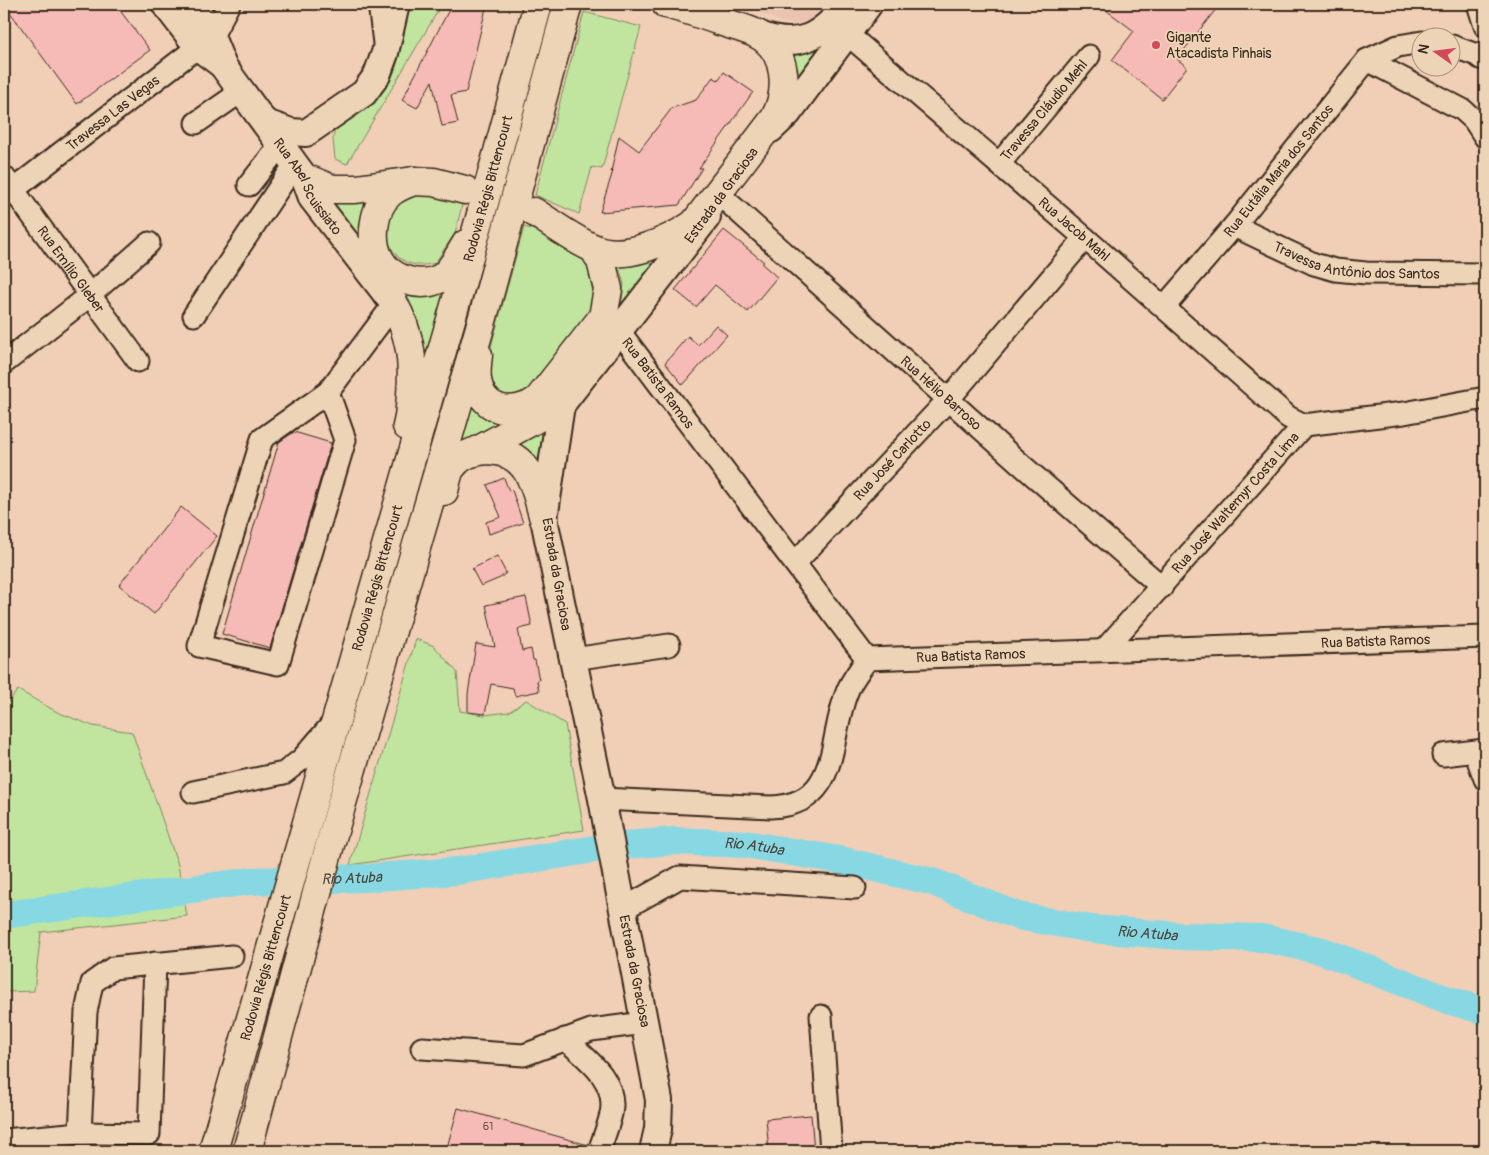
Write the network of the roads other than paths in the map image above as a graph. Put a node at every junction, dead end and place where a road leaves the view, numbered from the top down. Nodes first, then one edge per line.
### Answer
1 (165, 4) edge
2 (191, 4) edge
3 (229, 4) edge
4 (379, 4) edge
5 (396, 4) edge
6 (538, 4) edge
7 (568, 4) edge
8 (847, 4) edge
9 (869, 4) edge
10 (1478, 4) edge
11 (673, 5) edge
12 (1485, 26) edge
13 (846, 33) junction
14 (757, 34) junction
15 (205, 41) junction
16 (1412, 44) edge
17 (1462, 48) edge
18 (1485, 52) edge
19 (385, 53) junction
20 (1089, 56) dead end
21 (1367, 60) junction
22 (242, 90) junction
23 (196, 123) dead end
24 (266, 123) junction
25 (306, 133) junction
26 (1485, 137) edge
27 (749, 152) junction
28 (294, 162) junction
29 (999, 164) junction
30 (414, 180) junction
31 (9, 183) edge
32 (249, 185) dead end
33 (465, 190) dead end
34 (722, 197) junction
35 (534, 212) dead end
36 (480, 218) junction
37 (1234, 226) junction
38 (1085, 238) junction
39 (149, 243) dead end
40 (594, 249) junction
41 (1485, 274) edge
42 (89, 296) junction
43 (394, 304) junction
44 (1164, 307) junction
45 (194, 315) dead end
46 (483, 317) junction
47 (619, 331) junction
48 (138, 361) dead end
49 (4, 363) edge
50 (328, 392) junction
51 (1485, 398) edge
52 (948, 400) junction
53 (561, 405) junction
54 (1304, 425) junction
55 (474, 452) junction
56 (544, 519) junction
57 (795, 563) junction
58 (1162, 587) junction
59 (1485, 637) edge
60 (669, 645) dead end
61 (1105, 649) junction
62 (573, 659) junction
63 (867, 659) junction
64 (338, 717) junction
65 (364, 726) junction
66 (1480, 751) edge
67 (1443, 755) dead end
68 (1485, 779) edge
69 (193, 792) dead end
70 (604, 809) junction
71 (856, 888) dead end
72 (623, 909) junction
73 (232, 956) dead end
74 (155, 963) junction
75 (821, 1016) dead end
76 (644, 1023) junction
77 (565, 1039) junction
78 (422, 1048) dead end
79 (80, 1133) junction
80 (4, 1140) edge
81 (213, 1151) edge
82 (247, 1151) edge
83 (599, 1151) edge
84 (653, 1151) edge
85 (831, 1151) edge

1 - 15 main road, Rua Abel Scuissiato
2 - 15 main road, Rua Abel Scuissiato
3 - 15 street
4 - 19 street
5 - 19 main road
6 - 36 highway, Rodovia Régis Bittencourt
7 - 46 highway, Rodovia Régis Bittencourt
8 - 14 main road
9 - 13 main road, Estrada da Graciosa
10 - 12 street
11 - 14 highway
13 - 27 main road, Estrada da Graciosa
13 - 29 street, Rua Jacob Mahl
14 - 27 highway
15 - 22 main road, Rua Abel Scuissiato
15 - 31 street, Travessa Las Vegas
16 - 21 street, Rua Eutália Maria dos Santos
17 - 18 street
19 - 25 main road
20 - 29 street, Travessa Cláudio Mehl
21 - 26 street
21 - 37 street, Rua Eutália Maria dos Santos
22 - 23 street
22 - 24 main road, Rua Abel Scuissiato
24 - 25 main road
24 - 28 main road, Rua Abel Scuissiato
25 - 28 main road
27 - 34 main road, Estrada da Graciosa
27 - 40 highway
28 - 30 highway
28 - 32 street
28 - 43 main road, Rua Abel Scuissiato
28 - 45 street
29 - 38 street, Rua Jacob Mahl
30 - 33 highway
30 - 36 highway
31 - 42 street, Rua Emílio Gleber
34 - 47 main road, Estrada da Graciosa
34 - 52 street, Rua Hélio Barroso
35 - 40 highway
36 - 64 highway, Rodovia Régis Bittencourt
37 - 41 street, Travessa Antônio dos Santos
37 - 44 street, Rua Eutália Maria dos Santos
38 - 44 street, Rua Jacob Mahl
38 - 52 street, Rua José Carlotto
39 - 42 street
40 - 46 highway
42 - 48 street, Rua Emílio Gleber
42 - 49 street
43 - 50 street
43 - 64 highway
44 - 54 street, Rua Jacob Mahl
46 - 65 highway, Rodovia Régis Bittencourt
47 - 53 main road, Estrada da Graciosa
47 - 57 street, Rua Batista Ramos
50 - 50 street
51 - 54 street, Rua José Waltemyr Costa Lima
52 - 57 street, Rua José Carlotto
52 - 58 street, Rua Hélio Barroso
53 - 55 highway
53 - 56 main road, Estrada da Graciosa
54 - 58 street, Rua José Waltemyr Costa Lima
55 - 56 highway
55 - 65 highway
56 - 62 main road, Estrada da Graciosa
57 - 63 street, Rua Batista Ramos
58 - 61 street, Rua José Waltemyr Costa Lima
59 - 61 street, Rua Batista Ramos
60 - 62 street
61 - 63 street, Rua Batista Ramos
62 - 70 main road, Estrada da Graciosa
63 - 70 street
64 - 69 street
64 - 81 highway, Rodovia Régis Bittencourt
65 - 82 highway, Rodovia Régis Bittencourt
66 - 67 street
66 - 68 street
70 - 72 main road, Estrada da Graciosa
71 - 72 street
72 - 76 main road, Estrada da Graciosa
73 - 74 street
74 - 79 street
74 - 79 street
75 - 85 street
76 - 77 street
76 - 84 main road, Estrada da Graciosa
77 - 78 street
77 - 83 street
79 - 80 street

